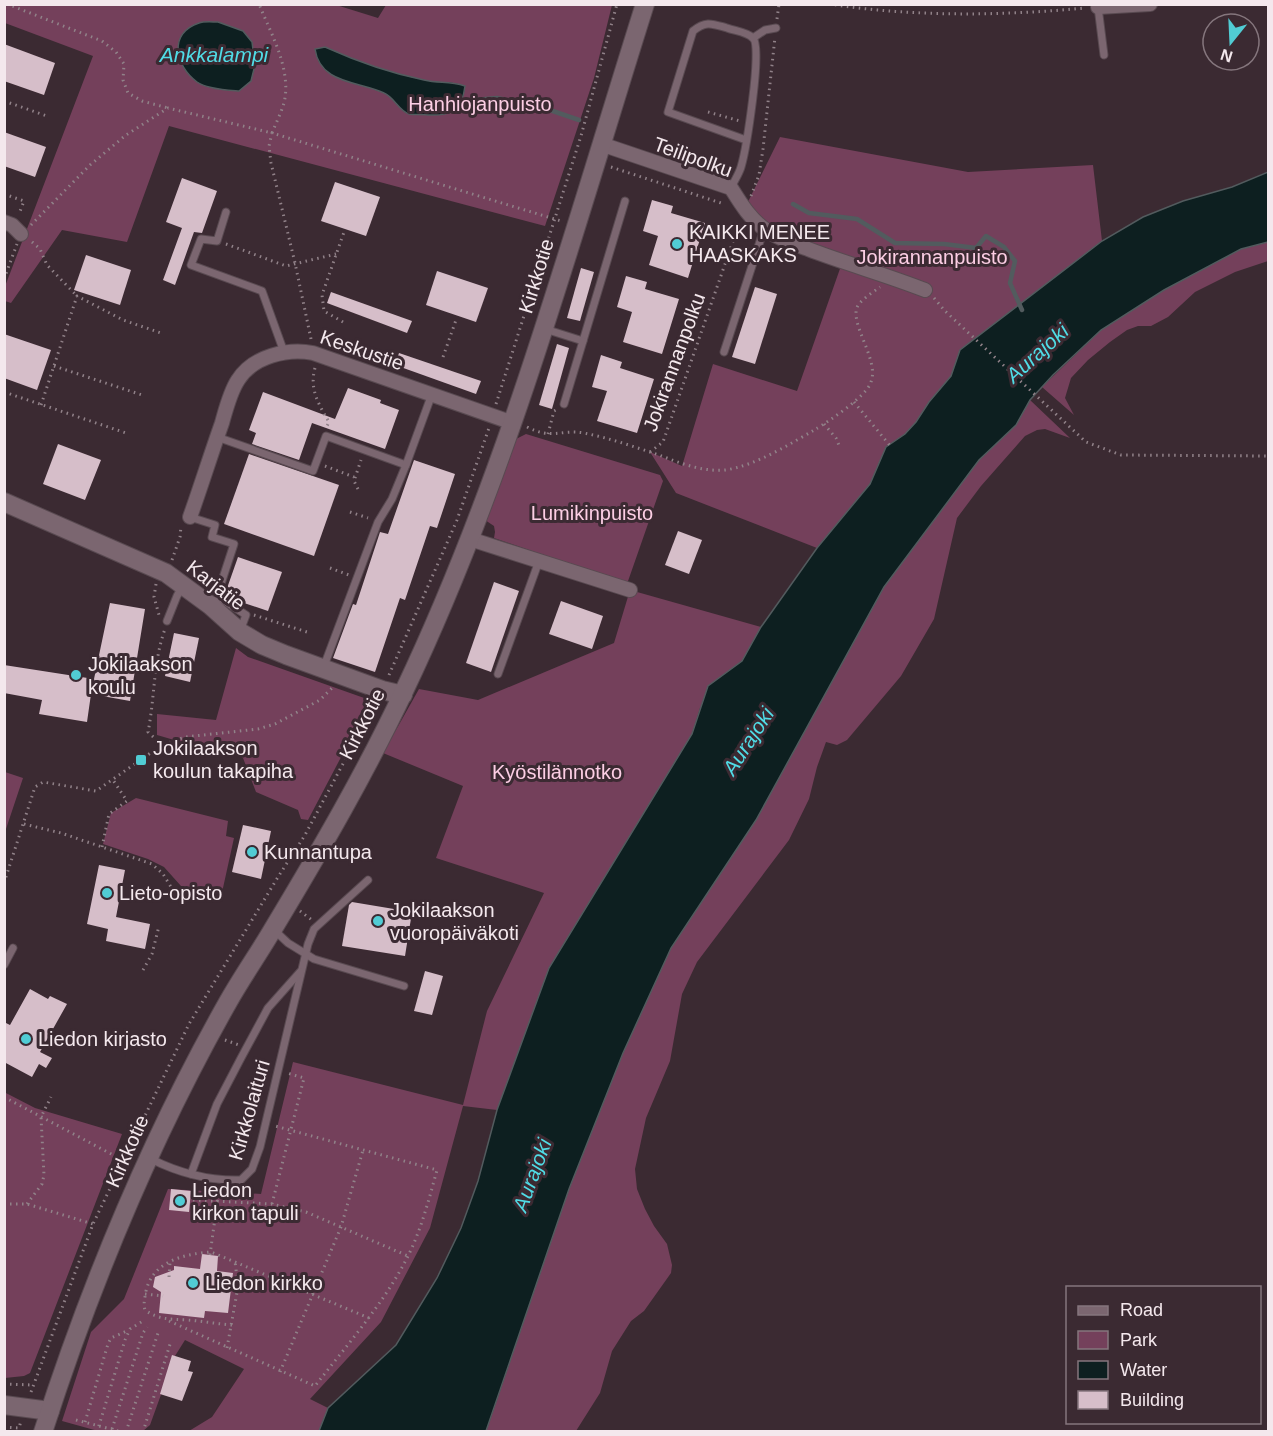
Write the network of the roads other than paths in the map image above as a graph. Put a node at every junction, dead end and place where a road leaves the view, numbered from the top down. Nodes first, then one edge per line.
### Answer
1 (645, 4) edge
2 (1149, 4) edge
3 (1098, 6) edge
4 (776, 27) road end
5 (753, 38) junction
6 (1104, 55) dead end
7 (746, 140) junction
8 (601, 144) junction
9 (731, 188) junction
10 (625, 201) dead end
11 (226, 212) dead end
12 (764, 229) junction
13 (925, 290) road end
14 (543, 329) junction
15 (583, 341) junction
16 (284, 352) junction
17 (724, 352) dead end
18 (432, 394) junction
19 (564, 404) road end
20 (520, 425) junction
21 (217, 437) junction
22 (406, 465) junction
23 (4, 502) edge
24 (190, 517) joint
25 (470, 538) junction
26 (539, 561) junction
27 (184, 585) junction
28 (630, 590) dead end
29 (167, 621) road end
30 (240, 632) junction
31 (323, 668) junction
32 (498, 674) dead end
33 (403, 695) junction
34 (368, 880) dead end
35 (273, 929) junction
36 (13, 948) dead end
37 (306, 953) junction
38 (4, 965) edge
39 (302, 970) junction
40 (404, 986) dead end
41 (145, 1164) junction
42 (191, 1174) junction
43 (4, 1405) edge
44 (50, 1411) junction
45 (43, 1431) edge

1 - 8 street, Kirkkotie
2 - 3 street
3 - 6 lane
4 - 5 lane
5 - 7 lane
5 - 7 lane
7 - 9 lane
8 - 9 street, Teilipolku
8 - 14 street, Kirkkotie
9 - 12 street, Teilipolku
10 - 15 lane
11 - 16 lane
12 - 13 street, Teilipolku
12 - 17 lane
14 - 15 lane
14 - 20 street, Kirkkotie
15 - 19 lane
16 - 18 street, Keskustie
16 - 21 street, Keskustie
18 - 20 street, Keskustie
18 - 22 lane
20 - 25 street, Kirkkotie
21 - 22 lane
21 - 24 street, Keskustie
22 - 31 lane
23 - 27 street, Karjatie
24 - 30 lane
25 - 26 street
25 - 33 street, Kirkkotie
26 - 28 street
26 - 32 lane
27 - 29 lane
27 - 30 street, Karjatie
30 - 31 street, Karjatie
31 - 33 street, Karjatie
33 - 35 street, Kirkkotie
34 - 37 lane, Kirkkolaituri
35 - 37 lane
35 - 41 street, Kirkkotie
36 - 38 lane
37 - 39 lane, Kirkkolaituri
37 - 40 lane
39 - 42 lane
39 - 42 lane, Kirkkolaituri
41 - 42 lane, Kirkkolaituri
41 - 44 street, Kirkkotie
43 - 44 street
44 - 45 street, Kirkkotie

